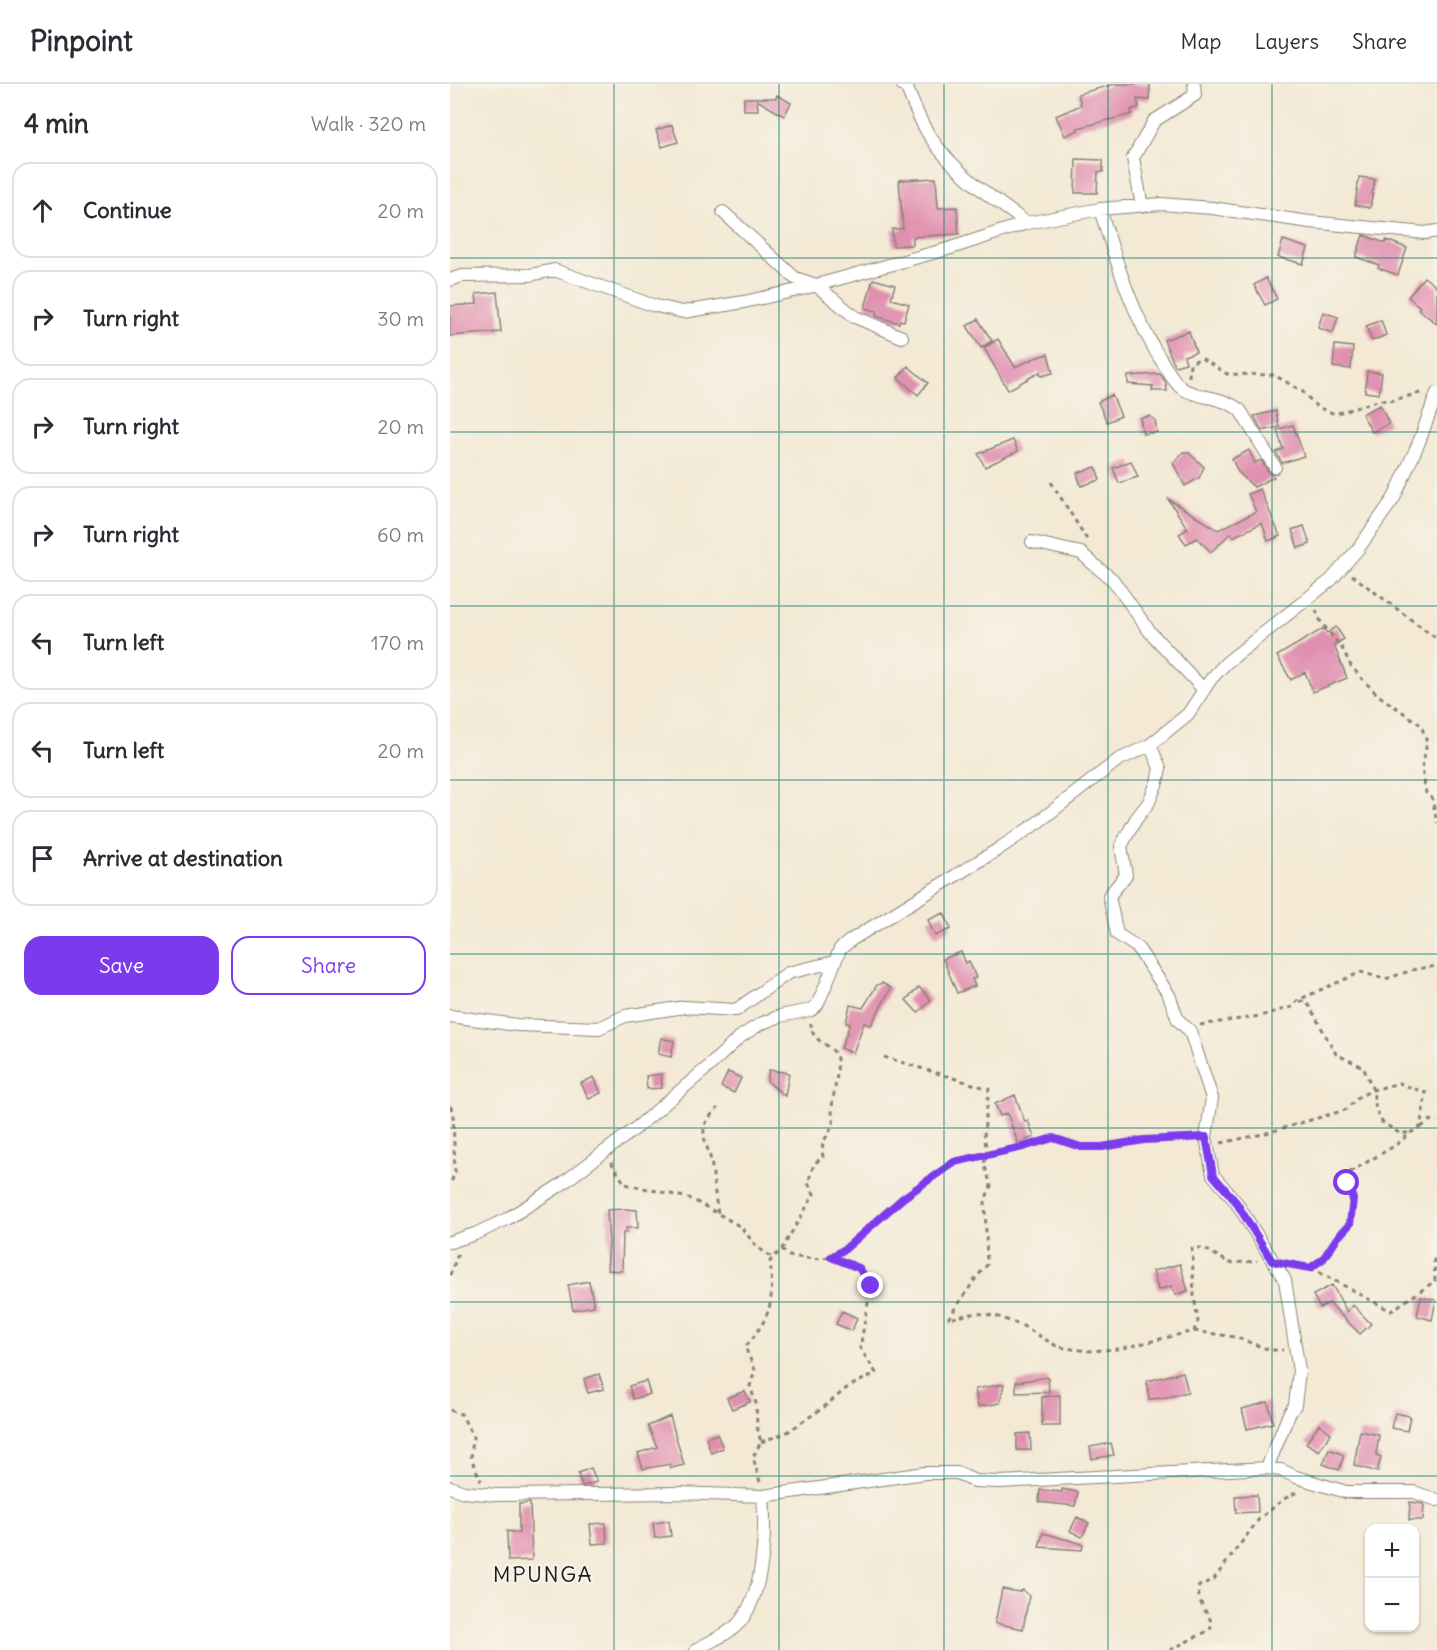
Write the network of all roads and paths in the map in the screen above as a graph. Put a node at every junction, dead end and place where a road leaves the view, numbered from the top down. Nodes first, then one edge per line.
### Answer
1 (902, 84) edge
2 (1194, 84) edge
3 (1142, 206) junction
4 (1100, 209) junction
5 (723, 212) dead end
6 (1027, 223) junction
7 (1437, 231) edge
8 (450, 280) edge
9 (816, 285) junction
10 (902, 337) dead end
11 (1188, 391) junction
12 (1433, 391) edge
13 (1275, 467) dead end
14 (1051, 482) dead end
15 (1032, 542) dead end
16 (1098, 568) junction
17 (1341, 568) junction
18 (1310, 596) junction
19 (1437, 639) edge
20 (1204, 690) junction
21 (1150, 745) junction
22 (1437, 823) edge
23 (834, 962) junction
24 (1437, 966) edge
25 (1298, 1000) junction
26 (811, 1010) junction
27 (450, 1016) edge
28 (1184, 1026) junction
29 (884, 1058) dead end
30 (1373, 1090) junction
31 (450, 1106) edge
32 (718, 1108) dead end
33 (1437, 1121) edge
34 (1420, 1128) junction
35 (1410, 1133) junction
36 (1206, 1137) junction
37 (606, 1151) junction
38 (987, 1155) junction
39 (450, 1185) edge
40 (718, 1213) junction
41 (456, 1240) edge
42 (782, 1249) junction
43 (1437, 1255) edge
44 (831, 1257) junction
45 (773, 1258) junction
46 (1272, 1261) junction
47 (1310, 1268) junction
48 (450, 1275) edge
49 (1194, 1331) junction
50 (1295, 1349) junction
51 (450, 1410) edge
52 (761, 1442) junction
53 (1268, 1468) junction
54 (1308, 1480) junction
55 (450, 1487) edge
56 (486, 1494) junction
57 (763, 1496) junction
58 (1437, 1500) edge
59 (696, 1650) edge
60 (1170, 1650) edge

1 - 6 street
2 - 3 street
3 - 4 street
3 - 7 street
4 - 6 street
4 - 11 street
5 - 9 street
6 - 9 street
8 - 9 street
9 - 10 street
11 - 12 path
11 - 13 street
12 - 17 street
14 - 16 path
15 - 16 street
16 - 20 street
17 - 18 street
17 - 19 path
18 - 20 street
18 - 22 path
20 - 21 street
21 - 23 street
21 - 28 street
23 - 26 street
23 - 27 street
24 - 25 path
25 - 28 path
25 - 30 path
26 - 37 street
26 - 42 path
28 - 36 street
29 - 38 path
30 - 34 path
30 - 35 path
30 - 36 path
31 - 39 path
32 - 40 path
33 - 34 path
34 - 35 path
35 - 47 path
36 - 38 path
36 - 46 street
37 - 40 path
37 - 41 street
38 - 44 path
38 - 49 path
40 - 45 path
41 - 48 path
42 - 44 path
42 - 45 path
43 - 47 path
44 - 52 path
45 - 52 path
46 - 47 path
46 - 49 path
46 - 50 street
49 - 50 path
50 - 53 street
51 - 56 path
52 - 57 path
53 - 54 street
53 - 57 street
54 - 58 street
54 - 60 path
55 - 56 street
56 - 57 street
57 - 59 street

